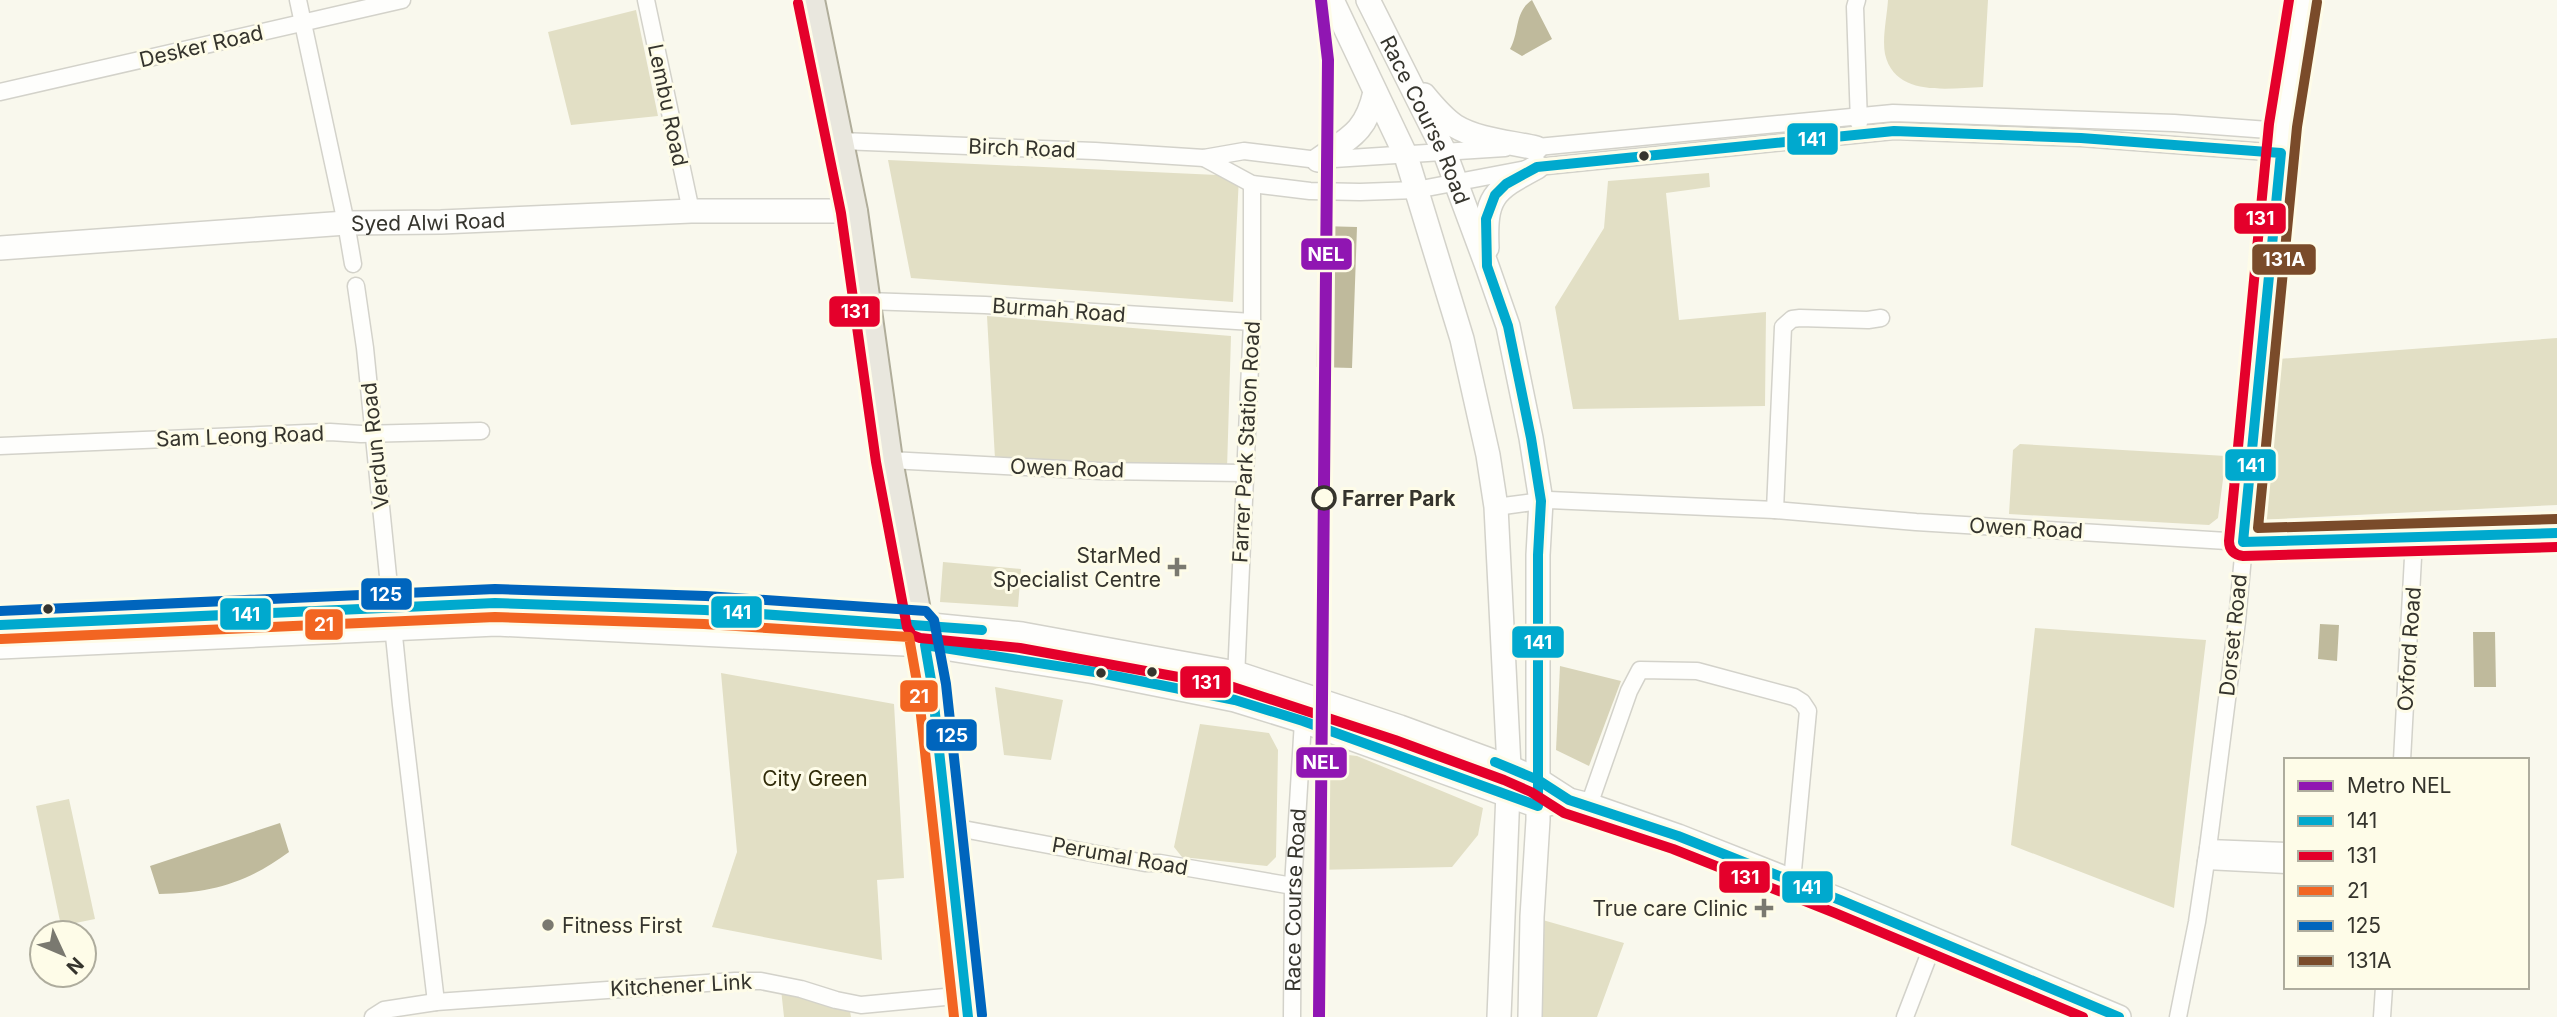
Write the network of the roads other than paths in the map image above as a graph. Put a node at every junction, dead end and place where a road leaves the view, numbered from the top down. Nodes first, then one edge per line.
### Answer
1 (298, 0) edge
2 (402, 0) edge
3 (646, 0) edge
4 (812, 0) edge
5 (1332, 0) edge
6 (1368, 0) edge
7 (2303, 0) edge
8 (1854, 2) edge
9 (303, 23) junction
10 (1404, 71) junction
11 (0, 92) edge
12 (1374, 92) junction
13 (1859, 115) junction
14 (2282, 131) junction
15 (1859, 134) junction
16 (841, 141) junction
17 (1445, 153) junction
18 (2281, 153) junction
19 (1406, 156) junction
20 (1204, 158) junction
21 (1536, 158) junction
22 (1318, 160) junction
23 (1252, 184) junction
24 (1456, 184) junction
25 (1416, 190) junction
26 (691, 211) junction
27 (855, 211) junction
28 (346, 223) junction
29 (0, 248) edge
30 (353, 264) dead end
31 (1487, 266) junction
32 (356, 286) dead end
33 (866, 301) junction
34 (1881, 317) dead end
35 (1252, 322) junction
36 (481, 431) dead end
37 (374, 433) junction
38 (0, 446) edge
39 (890, 460) junction
40 (1244, 473) junction
41 (1541, 501) junction
42 (1496, 507) junction
43 (1775, 510) junction
44 (2557, 533) edge
45 (2414, 539) junction
46 (2243, 542) junction
47 (392, 617) junction
48 (0, 625) edge
49 (923, 634) junction
50 (0, 647) edge
51 (1236, 673) junction
52 (1307, 698) junction
53 (1235, 700) junction
54 (1303, 721) junction
55 (2402, 758) edge
56 (1509, 767) junction
57 (1538, 780) junction
58 (1510, 796) junction
59 (1579, 802) junction
60 (1538, 806) junction
61 (947, 826) junction
62 (2284, 851) edge
63 (2207, 854) junction
64 (2284, 865) edge
65 (1792, 881) junction
66 (1293, 886) junction
67 (1936, 939) junction
68 (2384, 989) edge
69 (436, 1002) junction
70 (967, 1006) edge
71 (373, 1017) edge
72 (1292, 1017) edge
73 (1499, 1017) edge
74 (1530, 1017) edge
75 (1905, 1017) edge
76 (2119, 1017) edge
77 (2178, 1017) edge
78 (2382, 1017) edge

1 - 9 street
2 - 9 street, Desker Road
3 - 26 street, Lembu Road
4 - 16 main road
5 - 12 street, Race Course Road
6 - 10 street, Race Course Road
7 - 14 street, Dorset Road
8 - 13 street
9 - 11 street, Desker Road
9 - 28 street
10 - 17 street, Race Course Road
10 - 21 street
12 - 19 street, Race Course Road
12 - 22 street
13 - 14 street
13 - 15 street
13 - 21 street
14 - 18 street, Dorset Road
15 - 18 street
15 - 21 street
16 - 20 street, Birch Road
16 - 27 main road
17 - 19 street, Birch Road
17 - 21 street, Birch Road
17 - 24 street, Race Course Road
18 - 46 street, Dorset Road
19 - 22 street, Birch Road
19 - 25 street, Race Course Road
20 - 22 street, Birch Road
20 - 23 street, Birch Road
21 - 24 street, Birch Road
21 - 31 street
23 - 25 street, Birch Road
23 - 35 street, Farrer Park Station Road
24 - 25 street, Birch Road
24 - 31 street, Race Course Road
25 - 42 street, Race Course Road
26 - 27 street, Syed Alwi Road
26 - 28 street, Syed Alwi Road
27 - 33 main road
28 - 29 street, Syed Alwi Road
28 - 30 street
31 - 41 street, Race Course Road
32 - 37 street, Verdun Road
33 - 35 street, Burmah Road
33 - 39 main road
34 - 43 street
35 - 40 street, Farrer Park Station Road
36 - 37 street, Sam Leong Road
37 - 38 street, Sam Leong Road
37 - 47 street, Verdun Road
39 - 40 street, Owen Road
39 - 49 main road
40 - 51 street, Farrer Park Station Road
41 - 42 street, Owen Road
41 - 43 street, Owen Road
41 - 57 street, Race Course Road
42 - 56 street, Race Course Road
43 - 46 street, Owen Road
44 - 45 street, Owen Road
45 - 46 street, Owen Road
45 - 55 street, Oxford Road
46 - 63 street, Dorset Road
47 - 48 street
47 - 49 street
47 - 50 street
47 - 69 street
49 - 51 street
49 - 53 street
49 - 61 main road
51 - 52 street
51 - 53 street, Farrer Park Station Road
52 - 54 street, Race Course Road
52 - 56 street
53 - 54 street
54 - 58 street
54 - 66 street, Race Course Road
56 - 57 street
56 - 58 street, Race Course Road
57 - 59 street
57 - 60 street, Race Course Road
58 - 60 street
58 - 73 street, Race Course Road
59 - 60 street
59 - 65 street
59 - 65 street
60 - 74 street, Race Course Road
61 - 66 street, Perumal Road
61 - 70 main road
62 - 63 street
63 - 64 street
63 - 77 street, Dorset Road
65 - 67 street
66 - 72 street, Race Course Road
67 - 75 street
67 - 76 street
68 - 78 street
69 - 70 street, Kitchener Link
69 - 71 street, Kitchener Link

